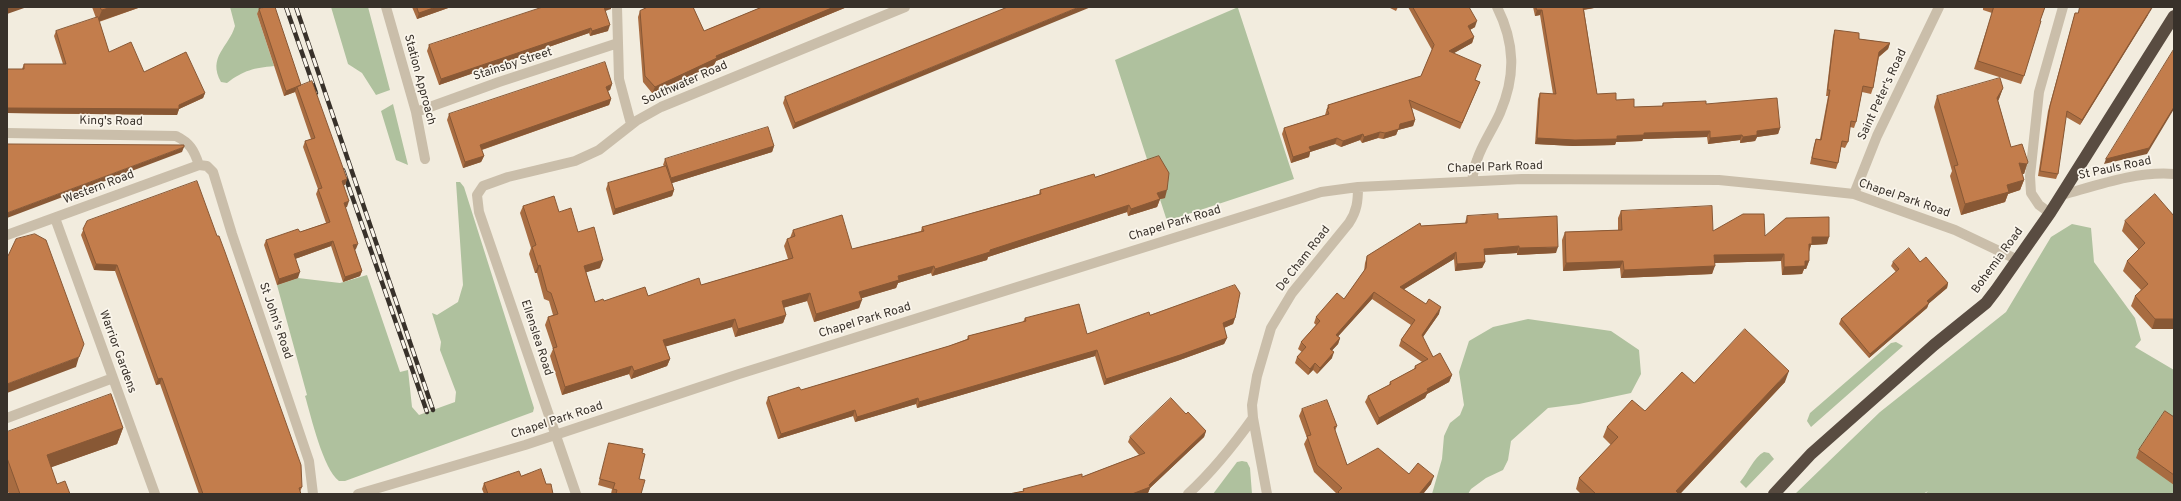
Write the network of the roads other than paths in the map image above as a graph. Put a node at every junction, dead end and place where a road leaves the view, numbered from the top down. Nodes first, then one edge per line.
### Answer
1 (386, 7) edge
2 (617, 7) edge
3 (905, 7) edge
4 (1497, 7) edge
5 (1939, 7) edge
6 (2063, 7) edge
7 (2174, 16) edge
8 (618, 43) junction
9 (416, 112) junction
10 (631, 124) junction
11 (7, 133) edge
12 (425, 159) dead end
13 (199, 164) junction
14 (2174, 174) edge
15 (1472, 181) junction
16 (1358, 186) junction
17 (480, 190) joint
18 (1854, 194) junction
19 (2062, 195) junction
20 (2050, 213) junction
21 (55, 218) junction
22 (7, 235) edge
23 (2018, 260) junction
24 (113, 378) junction
25 (7, 418) edge
26 (1253, 418) junction
27 (557, 435) junction
28 (155, 494) edge
29 (313, 494) edge
30 (358, 494) edge
31 (576, 494) edge
32 (1188, 494) edge
33 (1267, 494) edge
34 (1774, 494) edge

1 - 9 street, Station Approach
2 - 8 street
3 - 10 street, Southwater Road
4 - 15 street
5 - 18 street, Saint Peter's Road
6 - 20 street
7 - 19 highway, Bohemia Road
8 - 9 street, Stainsby Street
8 - 10 street
9 - 12 street, Station Approach
10 - 17 street, Southwater Road
11 - 13 street, King's Road
13 - 21 street, Western Road
13 - 29 street, St John's Road
14 - 19 street, St Pauls Road
15 - 16 street, Chapel Park Road
15 - 18 street, Chapel Park Road
16 - 26 street, De Cham Road
16 - 27 street, Chapel Park Road
17 - 27 street, Ellenslea Road
18 - 23 street, Chapel Park Road
19 - 20 highway, Bohemia Road
20 - 23 highway, Bohemia Road
21 - 22 street, Western Road
21 - 24 street, Warrior Gardens
23 - 34 highway, Bohemia Road
24 - 25 street
24 - 28 street, Warrior Gardens
26 - 32 street
26 - 33 street, De Cham Road
27 - 30 street, Chapel Park Road
27 - 31 street, Ellenslea Road

